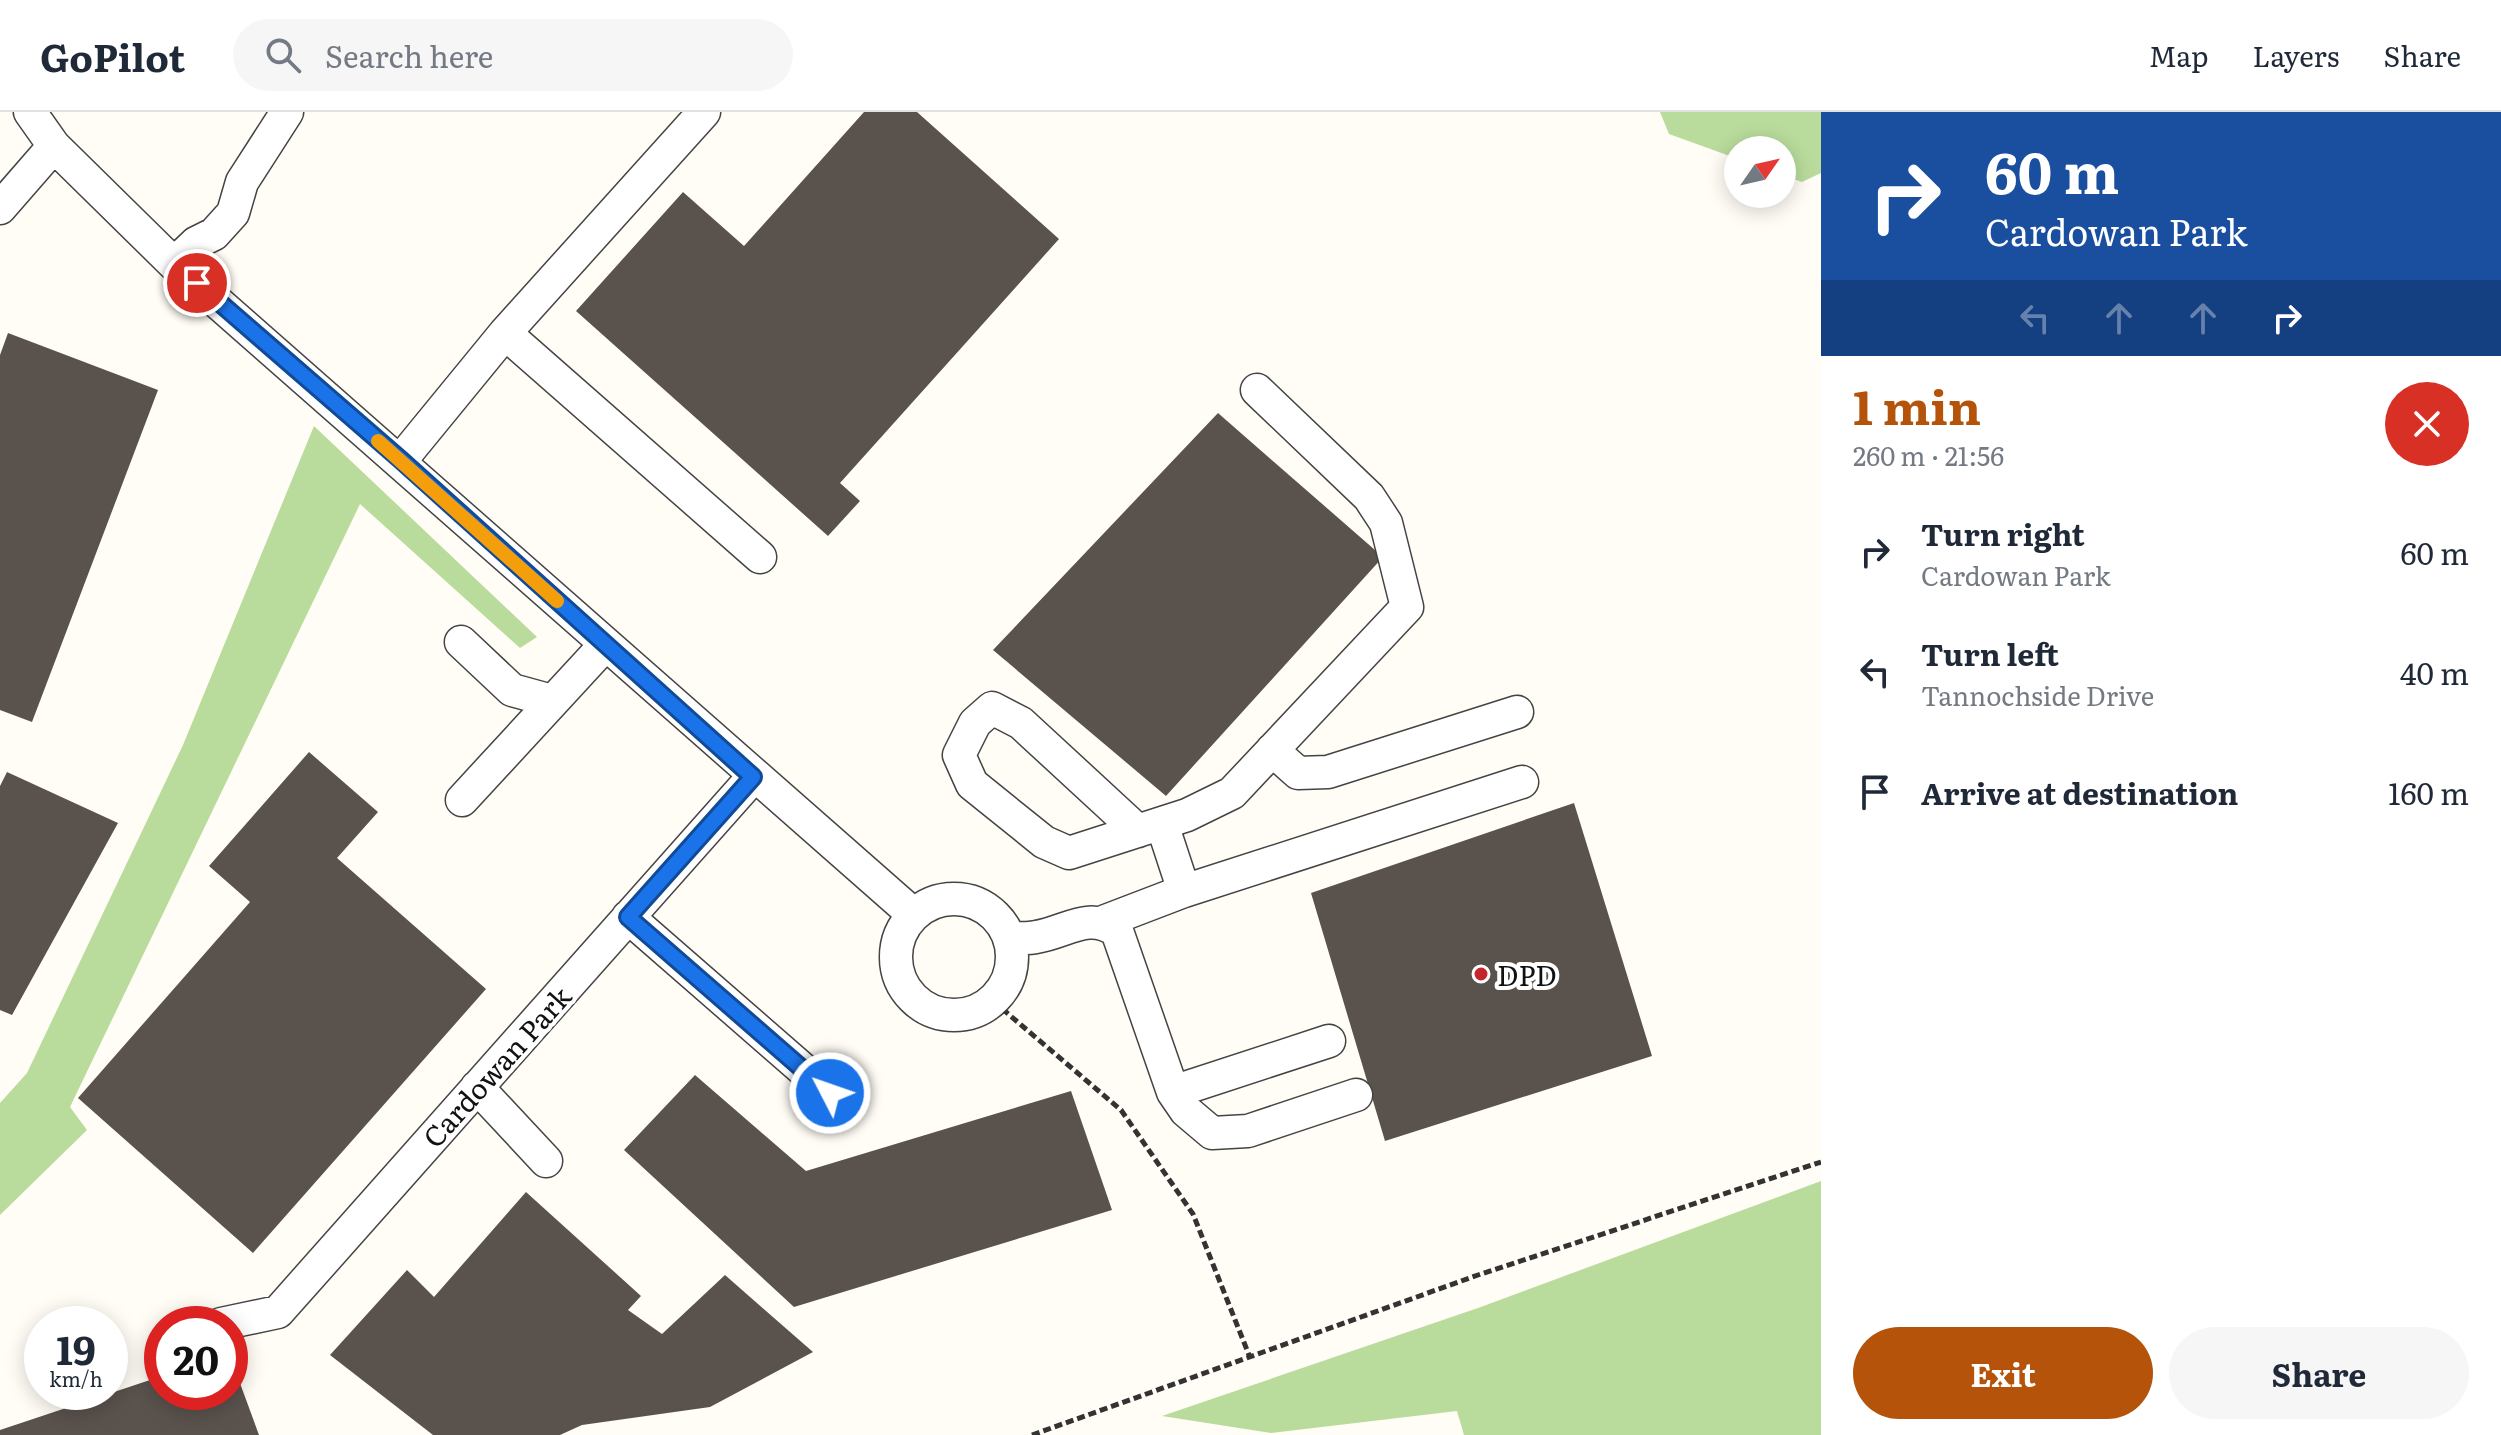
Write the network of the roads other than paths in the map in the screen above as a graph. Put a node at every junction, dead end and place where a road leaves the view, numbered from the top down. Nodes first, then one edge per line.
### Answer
1 (30, 112) edge
2 (287, 112) edge
3 (704, 112) edge
4 (54, 146) junction
5 (0, 208) edge
6 (185, 253) junction
7 (505, 333) junction
8 (1257, 390) dead end
9 (401, 460) junction
10 (760, 557) dead end
11 (461, 642) dead end
12 (605, 645) junction
13 (552, 701) junction
14 (1517, 712) dead end
15 (1272, 750) junction
16 (753, 777) junction
17 (1522, 782) dead end
18 (462, 800) dead end
19 (1150, 827) junction
20 (1184, 891) junction
21 (913, 914) junction
22 (628, 917) junction
23 (1103, 922) junction
24 (1010, 938) junction
25 (1329, 1041) dead end
26 (477, 1087) junction
27 (1173, 1092) junction
28 (830, 1093) dead end
29 (1356, 1095) dead end
30 (546, 1161) dead end
31 (248, 1318) edge

1 - 4 street
2 - 6 street
3 - 7 street
4 - 5 street
4 - 6 street
6 - 9 street
7 - 9 street
7 - 10 street
8 - 15 street
9 - 12 street
11 - 13 street
12 - 13 street
12 - 16 street
13 - 18 street
14 - 15 street
15 - 19 street
16 - 21 street
16 - 22 street, Cardowan Park
17 - 20 street
19 - 19 street
19 - 20 street
20 - 23 street
21 - 24 street
21 - 24 street
22 - 26 street, Cardowan Park
22 - 28 street
23 - 24 street
23 - 27 street
25 - 27 street
26 - 30 street
26 - 31 street, Cardowan Park
27 - 29 street

